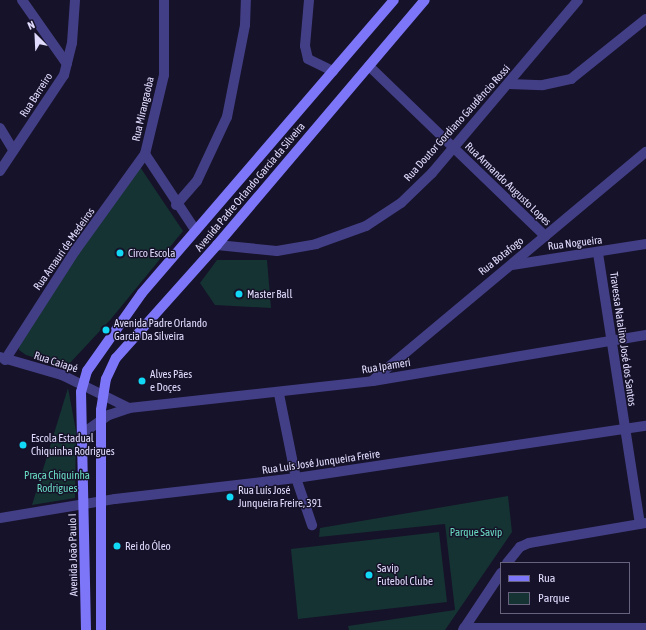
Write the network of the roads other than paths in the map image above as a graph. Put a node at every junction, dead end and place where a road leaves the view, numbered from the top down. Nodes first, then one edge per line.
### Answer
1 (22, 0) edge
2 (75, 0) edge
3 (164, 0) edge
4 (246, 0) edge
5 (309, 0) edge
6 (394, 0) edge
7 (425, 0) edge
8 (578, 0) edge
9 (646, 19) edge
10 (67, 64) junction
11 (369, 66) junction
12 (333, 71) junction
13 (509, 84) junction
14 (0, 128) edge
15 (454, 149) junction
16 (13, 150) junction
17 (646, 152) edge
18 (145, 154) junction
19 (0, 171) edge
20 (176, 205) junction
21 (196, 231) junction
22 (545, 236) junction
23 (646, 244) edge
24 (216, 245) junction
25 (598, 253) junction
26 (508, 265) junction
27 (646, 335) edge
28 (610, 340) junction
29 (3, 359) edge
30 (373, 381) junction
31 (82, 383) junction
32 (102, 394) junction
33 (279, 394) junction
34 (129, 408) junction
35 (101, 421) junction
36 (646, 426) edge
37 (624, 429) junction
38 (83, 432) junction
39 (296, 478) junction
40 (101, 502) junction
41 (84, 504) junction
42 (0, 518) edge
43 (643, 524) edge
44 (312, 525) dead end
45 (508, 562) edge
46 (500, 574) edge
47 (646, 628) edge
48 (464, 629) edge
49 (86, 630) edge
50 (102, 630) edge

1 - 10 street
2 - 10 street, Rua Barreiro
3 - 18 street, Rua Mirangaoba
4 - 20 street
5 - 12 street
6 - 12 main road, Avenida Padre Orlando Garcia da Silveira
7 - 11 main road, Avenida Padre Orlando Garcia da Silveira
8 - 13 street, Rua Doutor Gordiano Gaudêncio Rossi
9 - 13 street
10 - 16 street, Rua Barreiro
11 - 15 street, Rua Armando Augusto Lopes
11 - 24 main road, Avenida Padre Orlando Garcia da Silveira
12 - 21 main road, Avenida Padre Orlando Garcia da Silveira
13 - 15 street, Rua Doutor Gordiano Gaudêncio Rossi
14 - 16 street
15 - 22 street, Rua Armando Augusto Lopes
15 - 24 street, Rua Doutor Gordiano Gaudêncio Rossi
16 - 19 street, Rua Barreiro
17 - 22 street, Rua Botafogo
18 - 20 street, Rua Mirangaoba
18 - 29 street, Rua Amauri de Medeiros
20 - 21 street, Rua Mirangaoba
21 - 31 main road, Avenida Padre Orlando Garcia da Silveira
22 - 26 street, Rua Botafogo
23 - 25 street, Rua Nogueira
24 - 32 main road, Avenida Padre Orlando Garcia da Silveira
25 - 26 street, Rua Nogueira
25 - 28 street, Travessa Natalino José dos Santos
26 - 30 street, Rua Botafogo
27 - 28 street, Rua Ipameri
28 - 30 street, Rua Ipameri
28 - 37 street, Travessa Natalino José dos Santos
29 - 31 street, Rua Caiapé
30 - 33 street, Rua Ipameri
31 - 32 street, Rua Caiapé
31 - 38 main road, Avenida João Paulo I
32 - 34 street
32 - 35 main road
33 - 34 street, Rua Ipameri
33 - 39 street
34 - 35 street, Rua Ipameri
35 - 38 street, Rua Ipameri
35 - 40 main road
36 - 37 street, Rua Luís José Junqueira Freire
37 - 39 street, Rua Luís José Junqueira Freire
37 - 43 street, Travessa Natalino José dos Santos
38 - 41 main road, Avenida João Paulo I
39 - 40 street, Rua Luís José Junqueira Freire
39 - 44 street
40 - 41 street, Rua Luís José Junqueira Freire
40 - 50 main road
41 - 42 street, Rua Luís José Junqueira Freire
41 - 49 main road, Avenida João Paulo I
43 - 45 street
46 - 48 street
47 - 48 street

